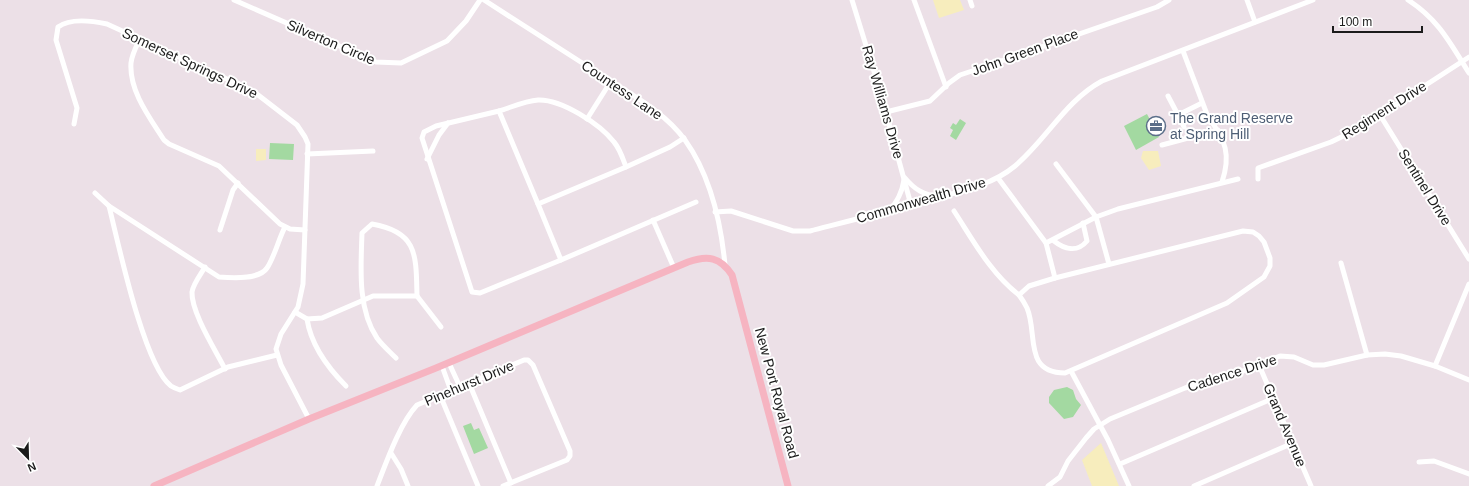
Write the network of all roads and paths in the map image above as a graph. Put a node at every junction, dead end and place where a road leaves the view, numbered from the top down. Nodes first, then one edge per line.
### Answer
1 (234, 0) edge
2 (480, 0) edge
3 (484, 0) edge
4 (852, 0) edge
5 (914, 0) edge
6 (970, 0) edge
7 (1169, 0) edge
8 (1247, 0) edge
9 (1313, 0) edge
10 (1408, 0) edge
11 (972, 6) dead end
12 (1255, 22) junction
13 (140, 39) junction
14 (1183, 51) junction
15 (1469, 57) edge
16 (1461, 61) junction
17 (1469, 73) edge
18 (611, 81) junction
19 (946, 87) junction
20 (1168, 96) dead end
21 (1202, 103) junction
22 (500, 111) junction
23 (886, 112) junction
24 (1178, 115) junction
25 (1380, 115) junction
26 (587, 119) junction
27 (448, 123) junction
28 (74, 124) dead end
29 (1184, 127) dead end
30 (1218, 130) junction
31 (684, 138) junction
32 (1162, 145) dead end
33 (373, 152) dead end
34 (308, 154) junction
35 (427, 159) junction
36 (1056, 164) dead end
37 (626, 167) junction
38 (904, 177) junction
39 (998, 178) junction
40 (1238, 179) dead end
41 (1258, 179) dead end
42 (1222, 182) junction
43 (238, 183) junction
44 (94, 193) dead end
45 (939, 198) junction
46 (696, 202) dead end
47 (538, 204) junction
48 (911, 205) junction
49 (109, 206) junction
50 (890, 211) junction
51 (954, 211) dead end
52 (715, 212) junction
53 (1096, 217) junction
54 (653, 220) junction
55 (1083, 223) junction
56 (285, 227) junction
57 (220, 230) dead end
58 (305, 230) junction
59 (1054, 241) junction
60 (1046, 244) junction
61 (1469, 259) edge
62 (561, 260) junction
63 (1341, 263) dead end
64 (1109, 264) junction
65 (726, 265) junction
66 (205, 267) junction
67 (674, 268) junction
68 (1054, 278) junction
69 (1469, 284) edge
70 (1019, 295) junction
71 (416, 296) junction
72 (364, 300) junction
73 (295, 312) junction
74 (307, 319) junction
75 (441, 327) dead end
76 (277, 355) junction
77 (1366, 355) junction
78 (396, 358) dead end
79 (449, 363) junction
80 (1259, 365) junction
81 (442, 366) junction
82 (1435, 366) junction
83 (225, 369) junction
84 (1071, 371) junction
85 (1469, 380) edge
86 (469, 383) junction
87 (346, 386) dead end
88 (460, 387) junction
89 (451, 391) junction
90 (440, 396) junction
91 (1274, 398) junction
92 (309, 419) junction
93 (1100, 425) junction
94 (1293, 443) junction
95 (391, 453) junction
96 (1418, 462) dead end
97 (1120, 464) junction
98 (1469, 474) edge
99 (511, 483) junction
100 (154, 486) edge
101 (377, 486) edge
102 (408, 486) edge
103 (478, 486) edge
104 (503, 486) edge
105 (788, 486) edge
106 (1048, 486) edge
107 (1129, 486) edge
108 (1194, 486) edge
109 (1311, 486) edge

1 - 2 street, Silverton Circle
3 - 18 street, Countess Lane
4 - 23 street, Ray Williams Drive
5 - 19 street
6 - 11 street
7 - 19 street, John Green Place
8 - 12 street
9 - 12 street, Commonwealth Drive
10 - 16 street
12 - 14 street, Commonwealth Drive
13 - 28 street, Somerset Springs Drive
13 - 34 street, Somerset Springs Drive
13 - 43 street
14 - 21 street
14 - 39 street, Commonwealth Drive
15 - 16 street, Regiment Drive
16 - 17 street
16 - 25 street, Regiment Drive
18 - 26 street
18 - 31 street, Countess Lane
19 - 23 street, John Green Place
20 - 24 street
21 - 24 street
21 - 30 street
22 - 26 street
22 - 27 street
22 - 47 street
23 - 38 street, Ray Williams Drive
24 - 29 street
25 - 41 street, Regiment Drive
25 - 61 street, Sentinel Drive
26 - 37 street
27 - 35 street
27 - 35 street
30 - 32 street
30 - 42 street
31 - 37 street
31 - 52 street, Countess Lane
33 - 34 street
34 - 58 street, Somerset Springs Drive
35 - 62 street
36 - 53 street
37 - 47 street
38 - 45 street
38 - 48 street, Ray Williams Drive
38 - 50 street
39 - 45 street, Commonwealth Drive
39 - 60 street
40 - 42 street
42 - 53 street
43 - 56 street
43 - 57 street
44 - 49 street
45 - 48 street, Commonwealth Drive
46 - 54 street
47 - 62 street
48 - 50 street, Commonwealth Drive
49 - 66 street
49 - 83 street
50 - 52 street, Commonwealth Drive
51 - 70 street
52 - 65 street, Countess Lane
53 - 55 street
53 - 64 street
54 - 62 street
54 - 67 street
55 - 59 street
55 - 59 street
56 - 58 street
56 - 66 street
58 - 73 street, Somerset Springs Drive
59 - 60 street
60 - 68 street
63 - 77 street
64 - 68 street
64 - 84 street
65 - 67 main road
65 - 105 main road, New Port Royal Road
66 - 83 street
67 - 79 main road
68 - 70 street
69 - 82 street
70 - 84 street
71 - 72 street
71 - 72 street
71 - 75 street
72 - 74 street
72 - 78 street
73 - 74 street
73 - 76 street, Somerset Springs Drive
74 - 87 street
76 - 83 street
76 - 92 street
77 - 80 street, Cadence Drive
77 - 82 street, Cadence Drive
79 - 81 main road
79 - 88 street
80 - 91 street, Grand Avenue
80 - 93 street, Cadence Drive
81 - 89 street
81 - 92 main road
82 - 85 street, Cadence Drive
84 - 93 street
86 - 88 street, Pinehurst Drive
86 - 99 street
86 - 99 street, Pinehurst Drive
88 - 89 street, Pinehurst Drive
89 - 90 street, Pinehurst Drive
90 - 95 street, Pinehurst Drive
90 - 103 street
91 - 94 street, Grand Avenue
91 - 97 street
92 - 100 main road
93 - 97 street
93 - 106 street, Cadence Drive
94 - 108 street
94 - 109 street, Grand Avenue
95 - 101 street, Pinehurst Drive
95 - 102 street
96 - 98 street
97 - 107 street
99 - 104 street, Pinehurst Drive

